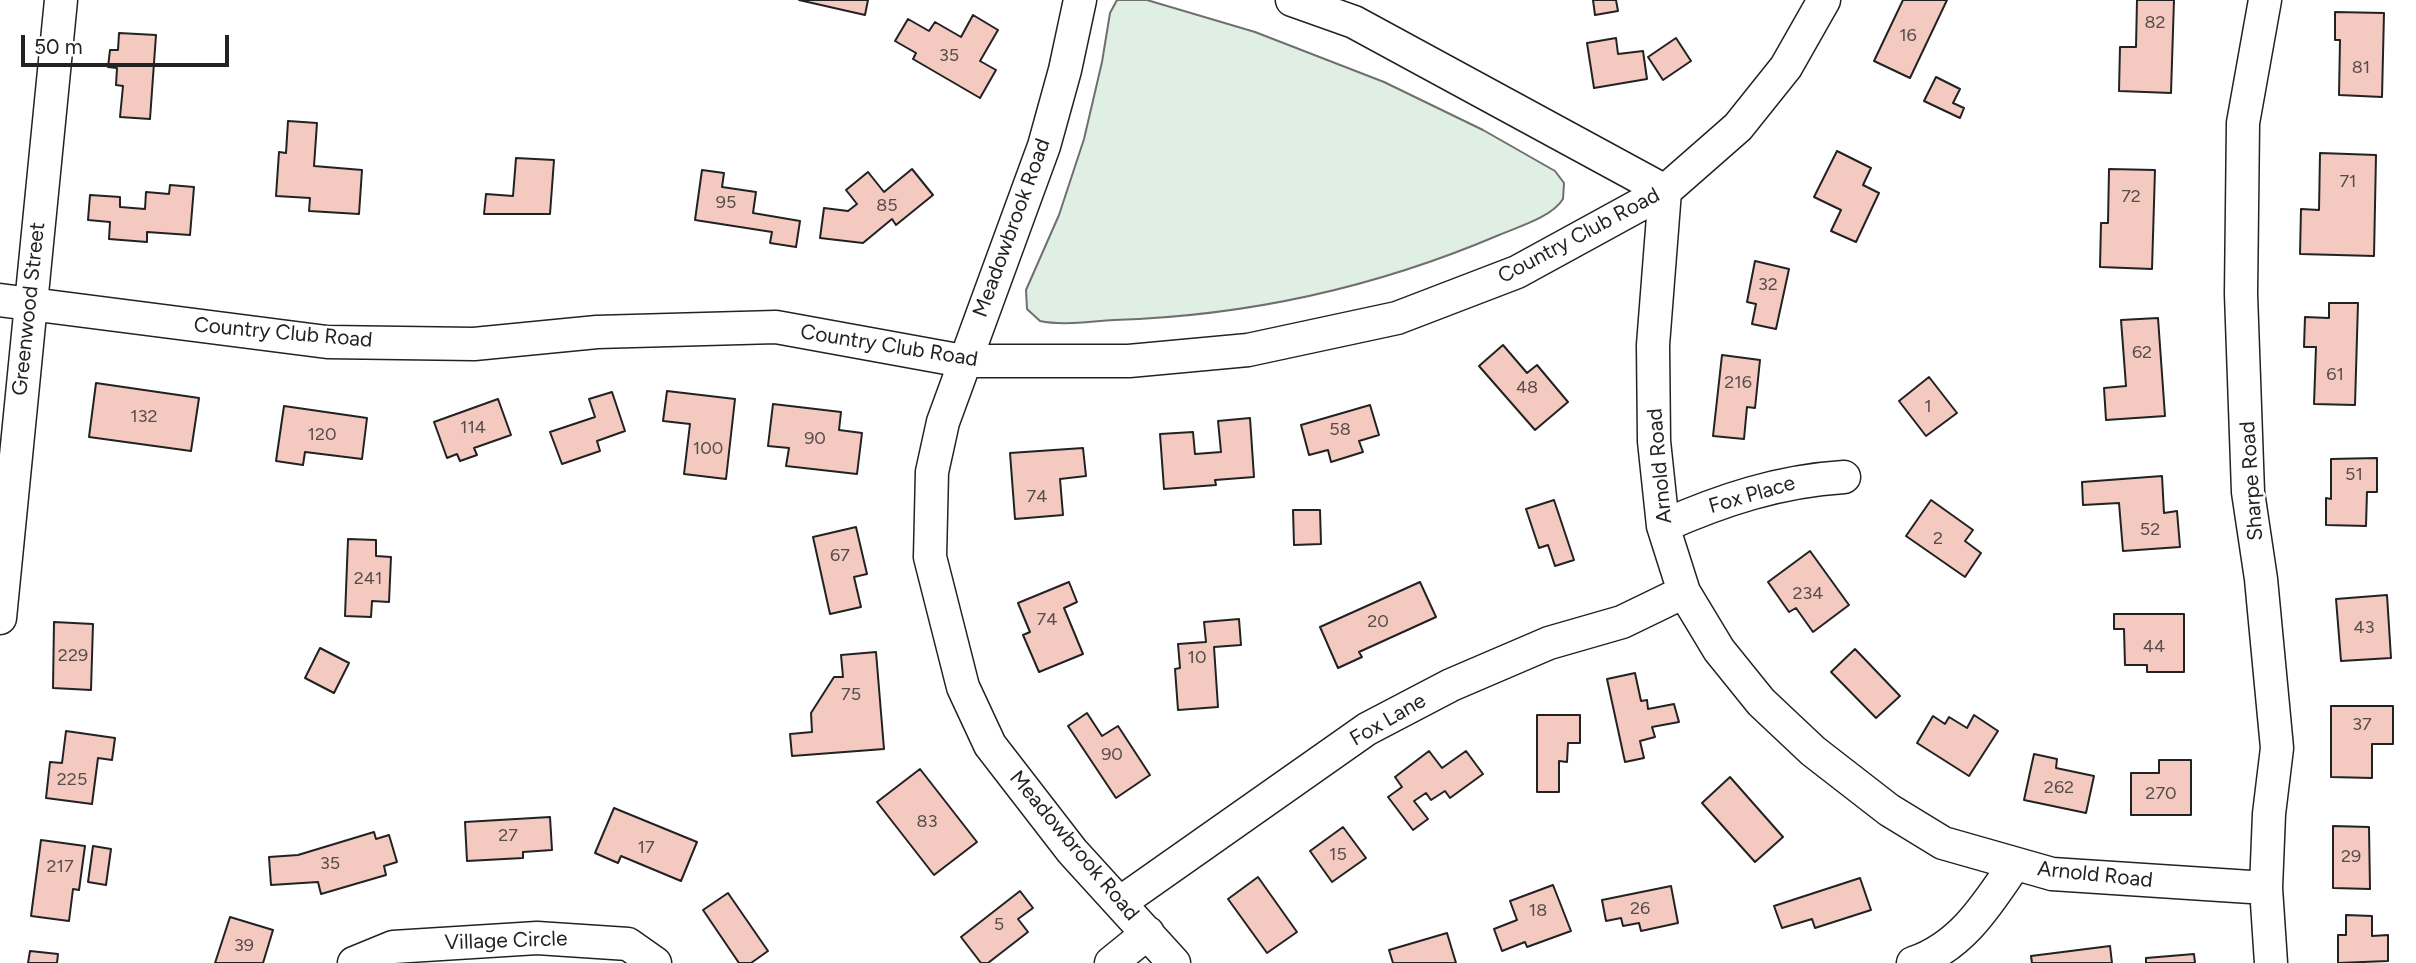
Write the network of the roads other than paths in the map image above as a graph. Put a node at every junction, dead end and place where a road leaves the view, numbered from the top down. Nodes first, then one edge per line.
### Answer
1 (61, 0) edge
2 (1080, 0) edge
3 (1292, 0) edge
4 (1824, 0) edge
5 (2265, 0) edge
6 (1665, 191) junction
7 (14, 302) edge
8 (963, 361) junction
9 (1844, 477) dead end
10 (1663, 526) junction
11 (1684, 592) junction
12 (0, 618) edge
13 (2014, 865) junction
14 (2266, 888) junction
15 (1121, 902) junction
16 (1148, 933) junction
17 (354, 963) edge
18 (655, 963) edge
19 (1111, 963) edge
20 (1174, 963) edge
21 (1913, 963) edge
22 (2271, 963) edge

1 - 7 street, Greenwood Street
2 - 8 street, Meadowbrook Road
3 - 6 street
4 - 6 street, Country Club Road
5 - 14 street, Sharpe Road
6 - 8 street, Country Club Road
6 - 10 street, Arnold Road
7 - 8 street, Country Club Road
7 - 12 street, Greenwood Street
8 - 15 street, Meadowbrook Road
9 - 10 street, Fox Place
10 - 11 street, Arnold Road
11 - 13 street, Arnold Road
11 - 15 street, Fox Lane
13 - 14 street, Arnold Road
13 - 21 street
14 - 22 street, Sharpe Road
15 - 16 street, Meadowbrook Road
16 - 19 street
16 - 20 street, Meadowbrook Road
17 - 18 street, Village Circle

